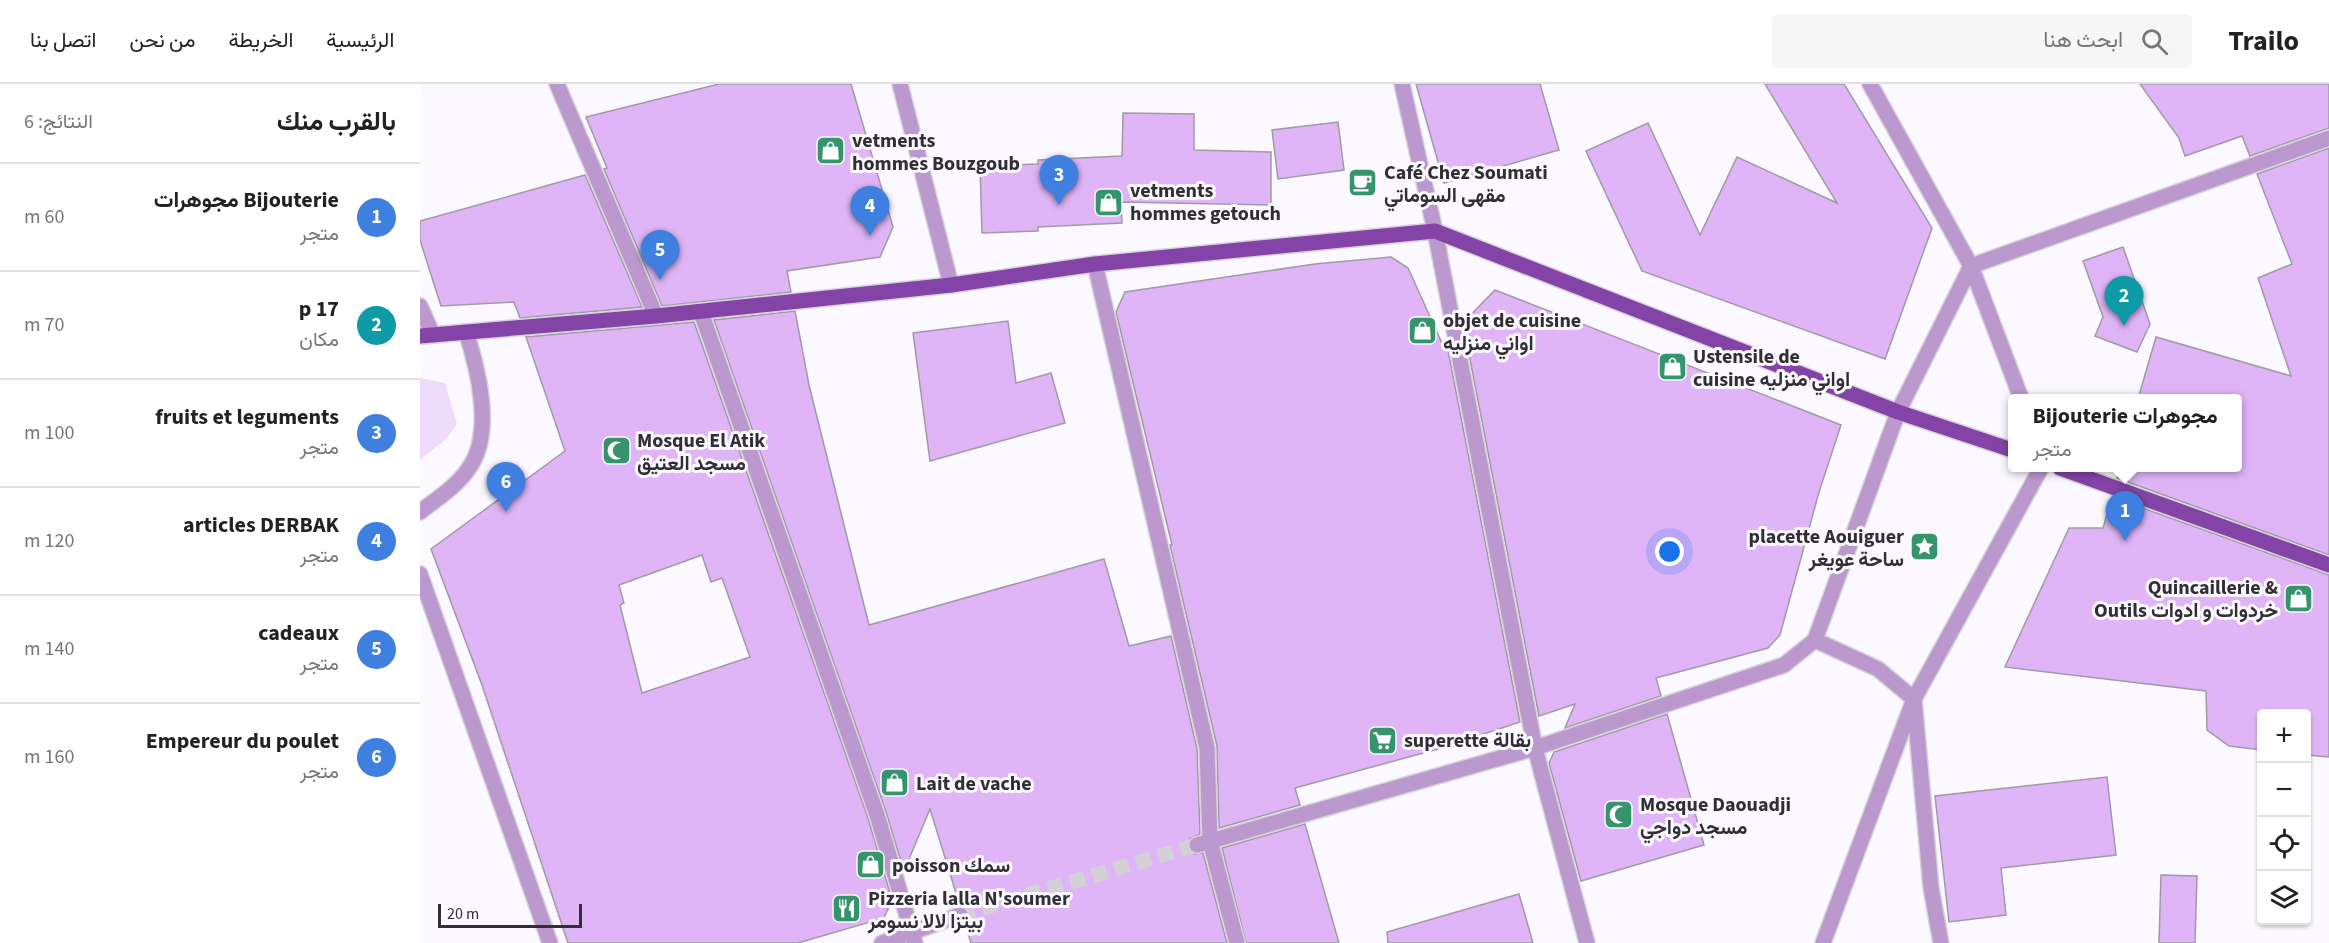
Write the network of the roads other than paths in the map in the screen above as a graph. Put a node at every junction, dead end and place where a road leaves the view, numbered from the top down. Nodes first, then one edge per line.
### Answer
1 (557, 84) edge
2 (900, 84) edge
3 (1402, 84) edge
4 (1870, 84) edge
5 (2329, 138) edge
6 (1435, 231) junction
7 (1095, 264) junction
8 (1971, 266) junction
9 (951, 285) junction
10 (420, 306) edge
11 (701, 312) junction
12 (656, 316) junction
13 (466, 332) junction
14 (427, 336) edge
15 (2019, 394) edge
16 (1898, 412) junction
17 (2008, 448) edge
18 (2039, 472) edge
19 (2071, 472) edge
20 (420, 512) edge
21 (2329, 566) edge
22 (420, 574) edge
23 (1815, 640) junction
24 (1914, 699) junction
25 (1535, 748) junction
26 (1203, 843) junction
27 (960, 915) tunnel mouth
28 (914, 938) edge
29 (550, 943) edge
30 (882, 943) edge
31 (1237, 943) edge
32 (1587, 943) edge
33 (1823, 943) edge
34 (1941, 943) edge

1 - 12 street
2 - 9 street
3 - 6 street
4 - 8 street
5 - 8 street
6 - 7 main road
6 - 16 main road
6 - 25 street
7 - 9 main road
7 - 26 street
8 - 15 street
8 - 16 street
9 - 11 main road
10 - 14 street
11 - 12 main road
11 - 28 street
12 - 13 main road
13 - 14 main road
13 - 20 street
16 - 17 main road
16 - 23 street
18 - 24 street
19 - 21 main road
22 - 29 street
23 - 24 street
23 - 25 street
24 - 33 street
24 - 34 street
25 - 26 street
25 - 32 street
26 - 31 street
27 - 28 street
28 - 30 street

